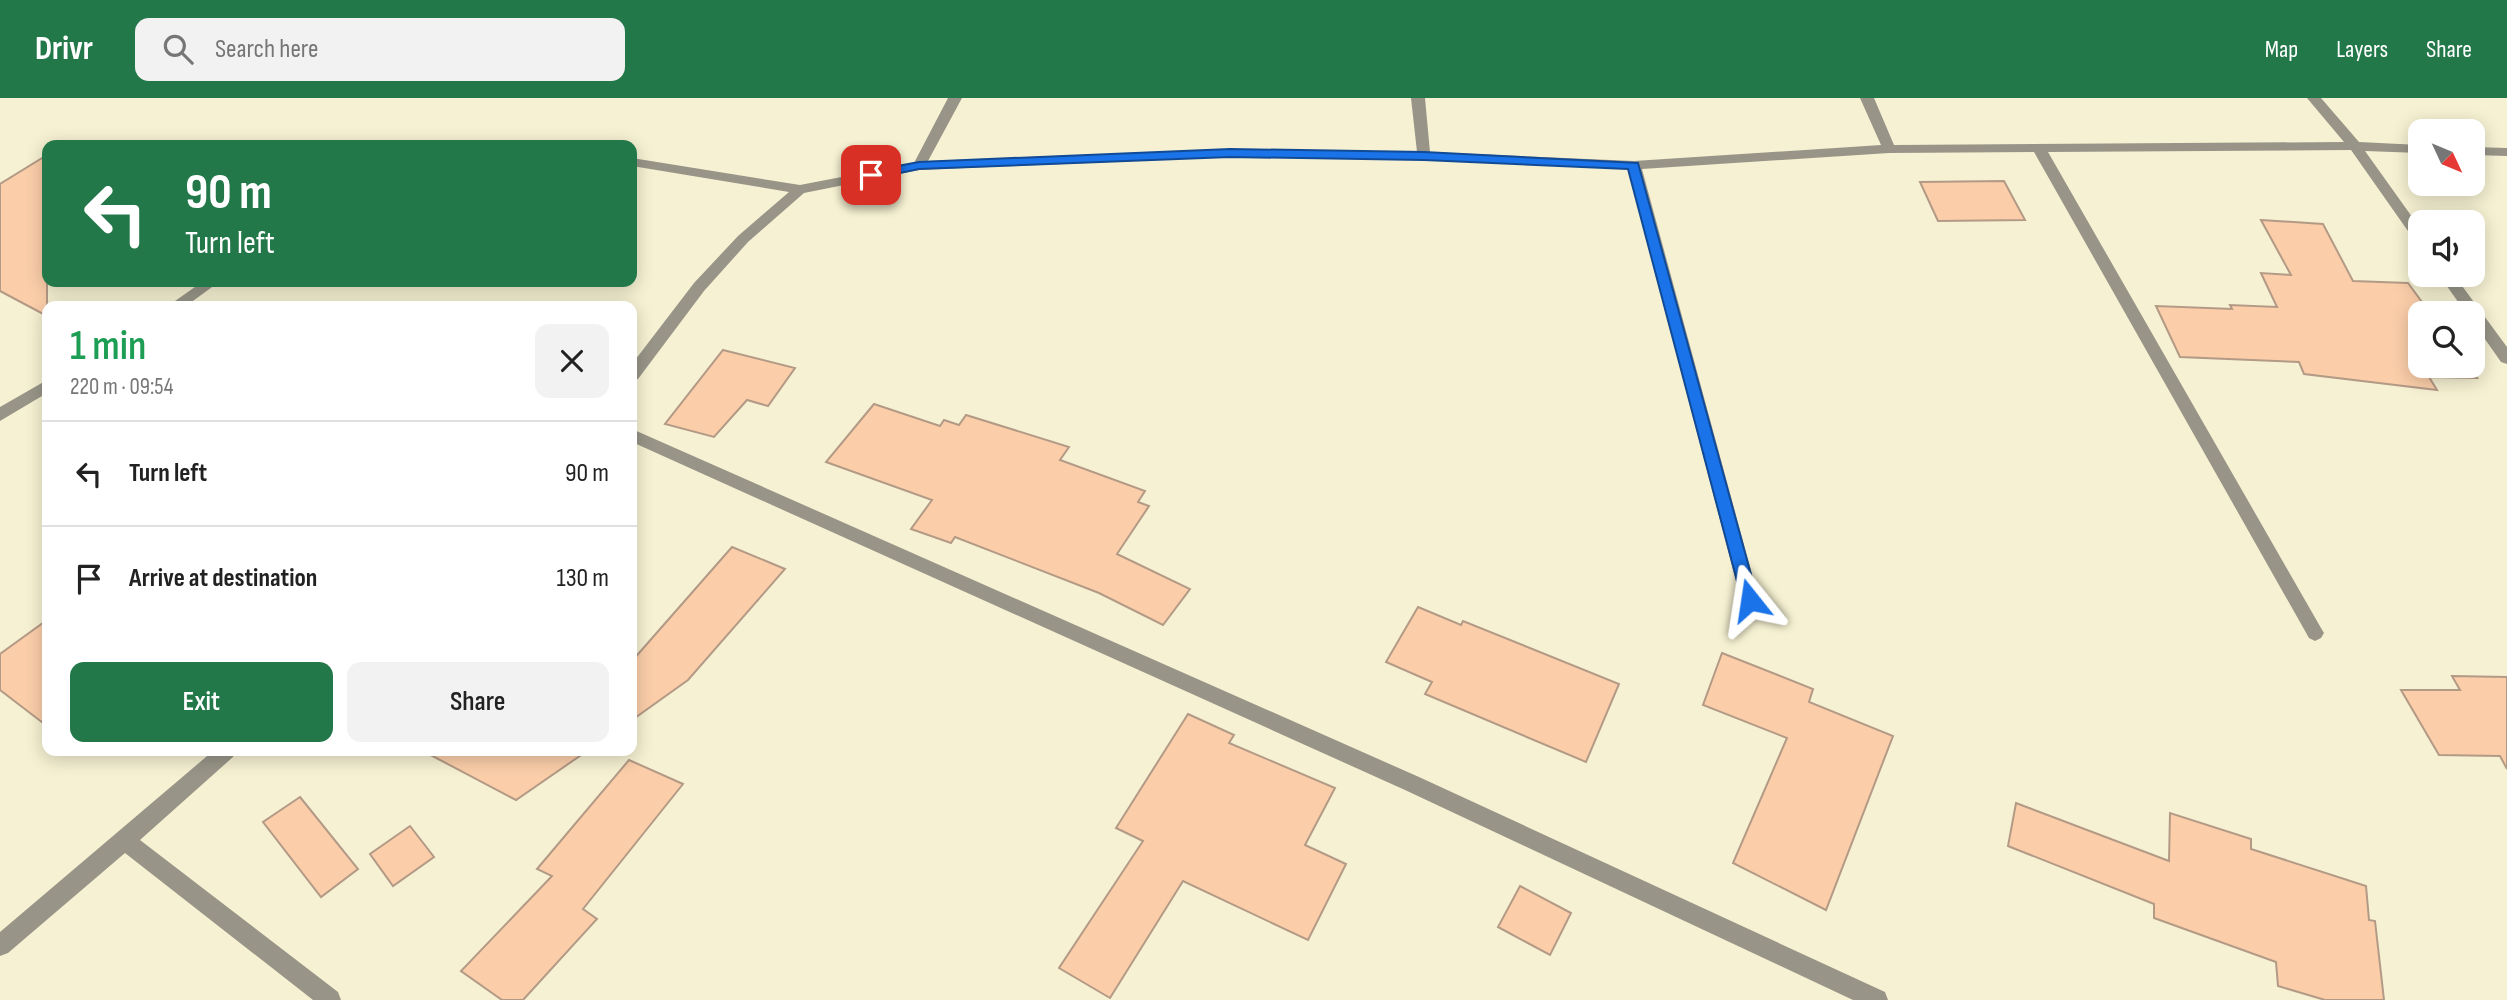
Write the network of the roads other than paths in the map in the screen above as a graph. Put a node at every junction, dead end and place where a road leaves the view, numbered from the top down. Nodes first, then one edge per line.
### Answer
1 (955, 98) edge
2 (1418, 98) edge
3 (1867, 98) edge
4 (2314, 98) edge
5 (2355, 146) junction
6 (2408, 148) edge
7 (1889, 149) junction
8 (2039, 149) junction
9 (2485, 151) edge
10 (2507, 152) edge
11 (1424, 156) junction
12 (637, 163) edge
13 (1634, 165) junction
14 (919, 166) junction
15 (800, 189) junction
16 (2408, 221) edge
17 (204, 287) edge
18 (2455, 287) edge
19 (184, 301) edge
20 (2507, 358) edge
21 (637, 369) edge
22 (42, 389) edge
23 (0, 415) edge
24 (637, 437) edge
25 (1750, 600) dead end
26 (2315, 633) dead end
27 (220, 756) edge
28 (125, 841) junction
29 (0, 946) edge
30 (330, 1000) edge
31 (1877, 1000) edge

1 - 14 street
2 - 11 street
3 - 7 street
4 - 5 street
5 - 6 street
5 - 8 street
5 - 16 street
7 - 8 street
7 - 13 street
8 - 26 street
9 - 10 street
11 - 13 street
11 - 14 street
12 - 15 street
13 - 25 street
14 - 15 street
15 - 21 street
17 - 19 street
18 - 20 street
22 - 23 street
24 - 31 street
27 - 28 street
28 - 29 street
28 - 30 street

